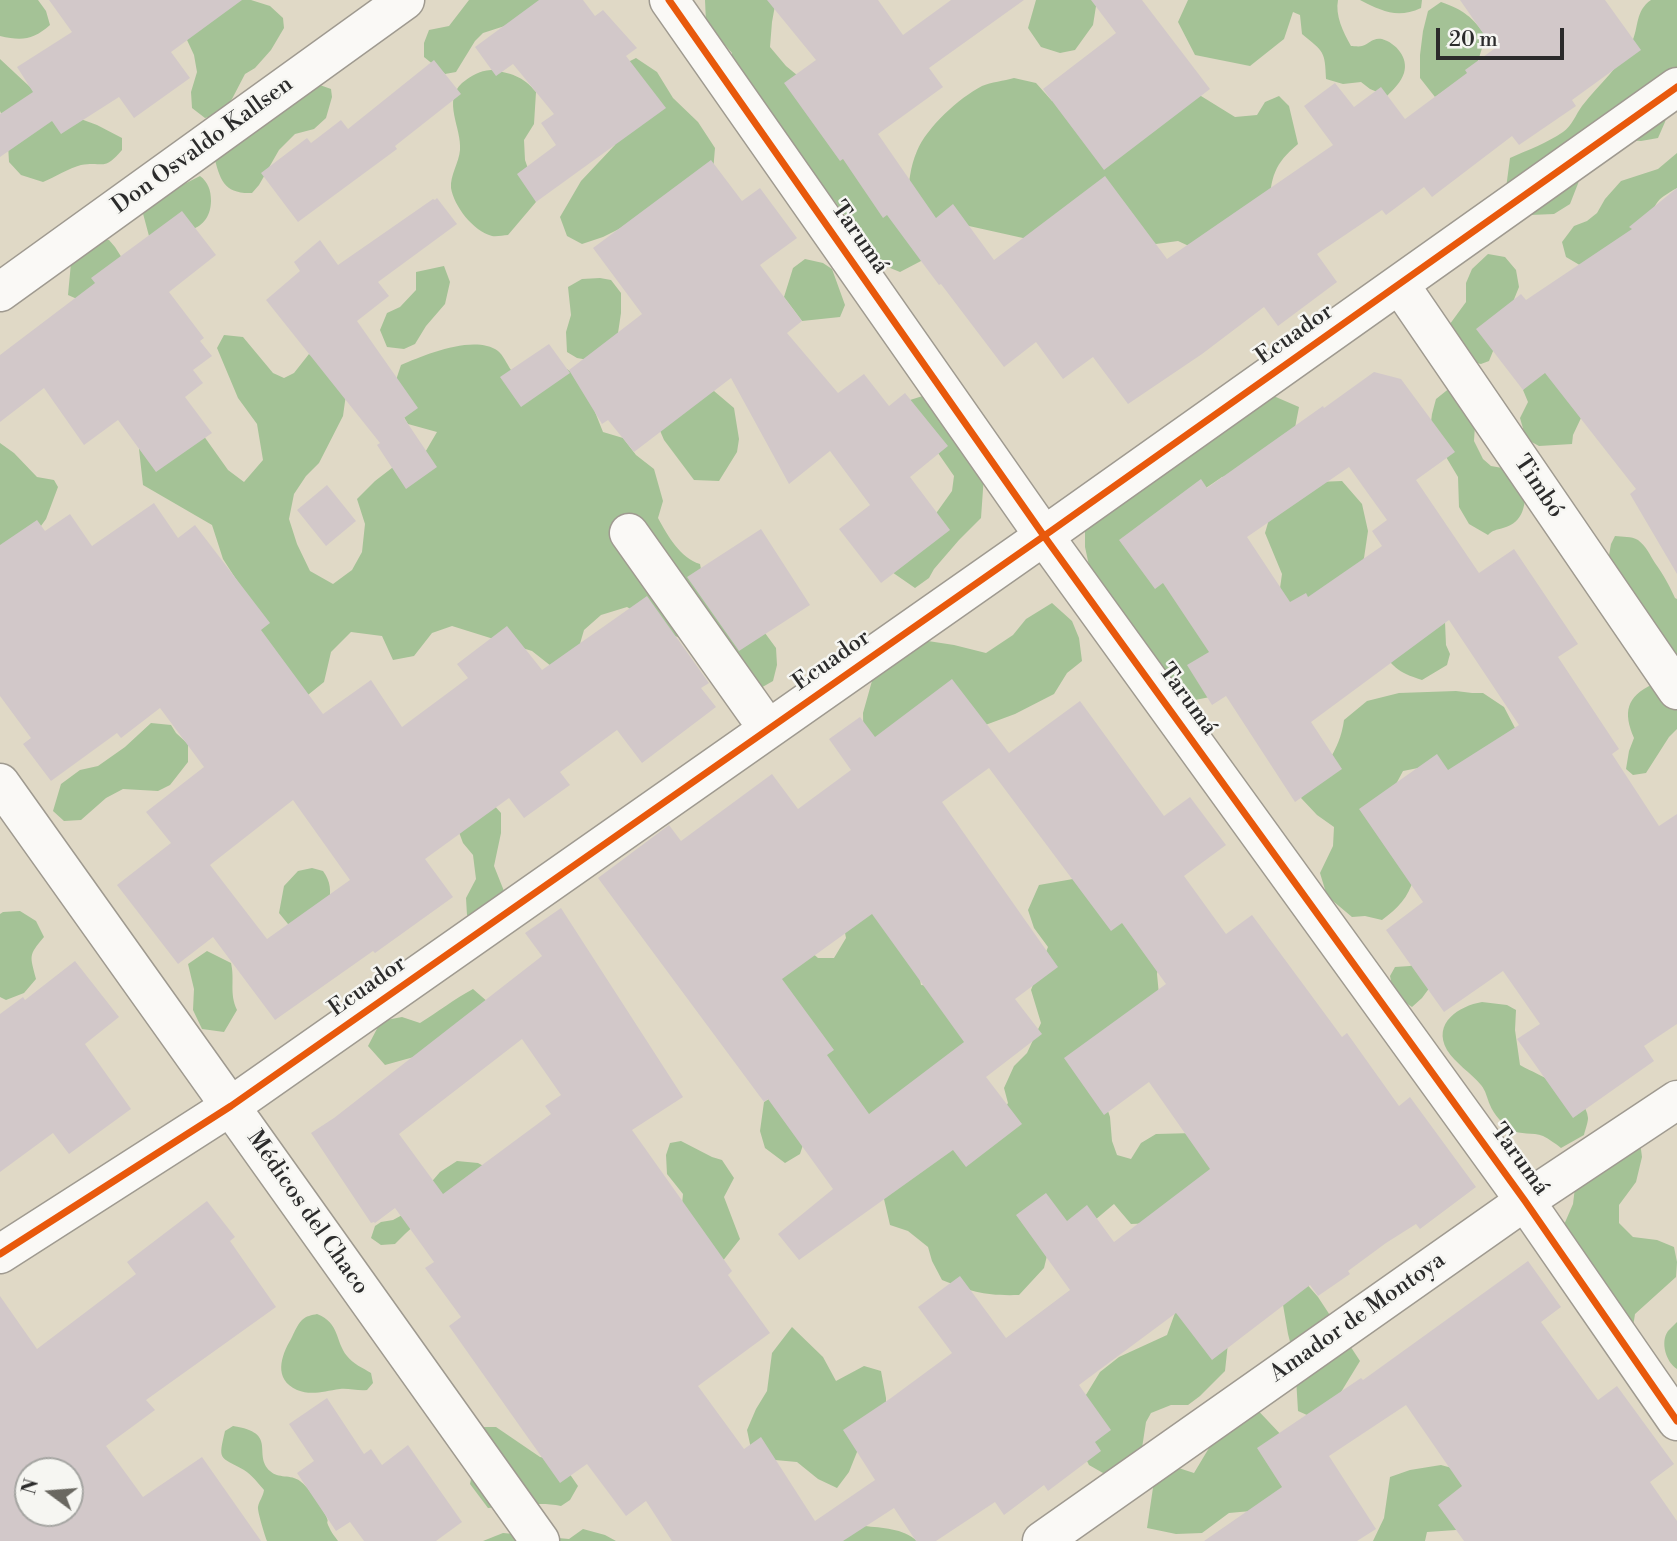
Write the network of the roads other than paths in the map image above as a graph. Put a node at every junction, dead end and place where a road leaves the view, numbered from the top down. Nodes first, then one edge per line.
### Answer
1 (405, 0) edge
2 (669, 0) edge
3 (1677, 87) edge
4 (1400, 285) junction
5 (0, 292) edge
6 (629, 533) dead end
7 (1044, 536) junction
8 (1677, 690) edge
9 (768, 729) junction
10 (0, 783) edge
11 (1677, 1100) edge
12 (232, 1106) junction
13 (1525, 1201) junction
14 (0, 1254) edge
15 (1677, 1421) edge
16 (540, 1541) edge
17 (1041, 1541) edge

1 - 5 street, Don Osvaldo Kallsen
2 - 7 street, Tarumá
3 - 4 street, Ecuador
4 - 7 street, Ecuador
4 - 8 street, Timbó
6 - 9 street
7 - 9 street, Ecuador
7 - 13 street, Tarumá
9 - 12 street, Ecuador
10 - 12 street, Médicos del Chaco
11 - 13 street, Amador de Montoya
12 - 14 street, Ecuador
12 - 16 street, Médicos del Chaco
13 - 15 street, Tarumá
13 - 17 street, Amador de Montoya

